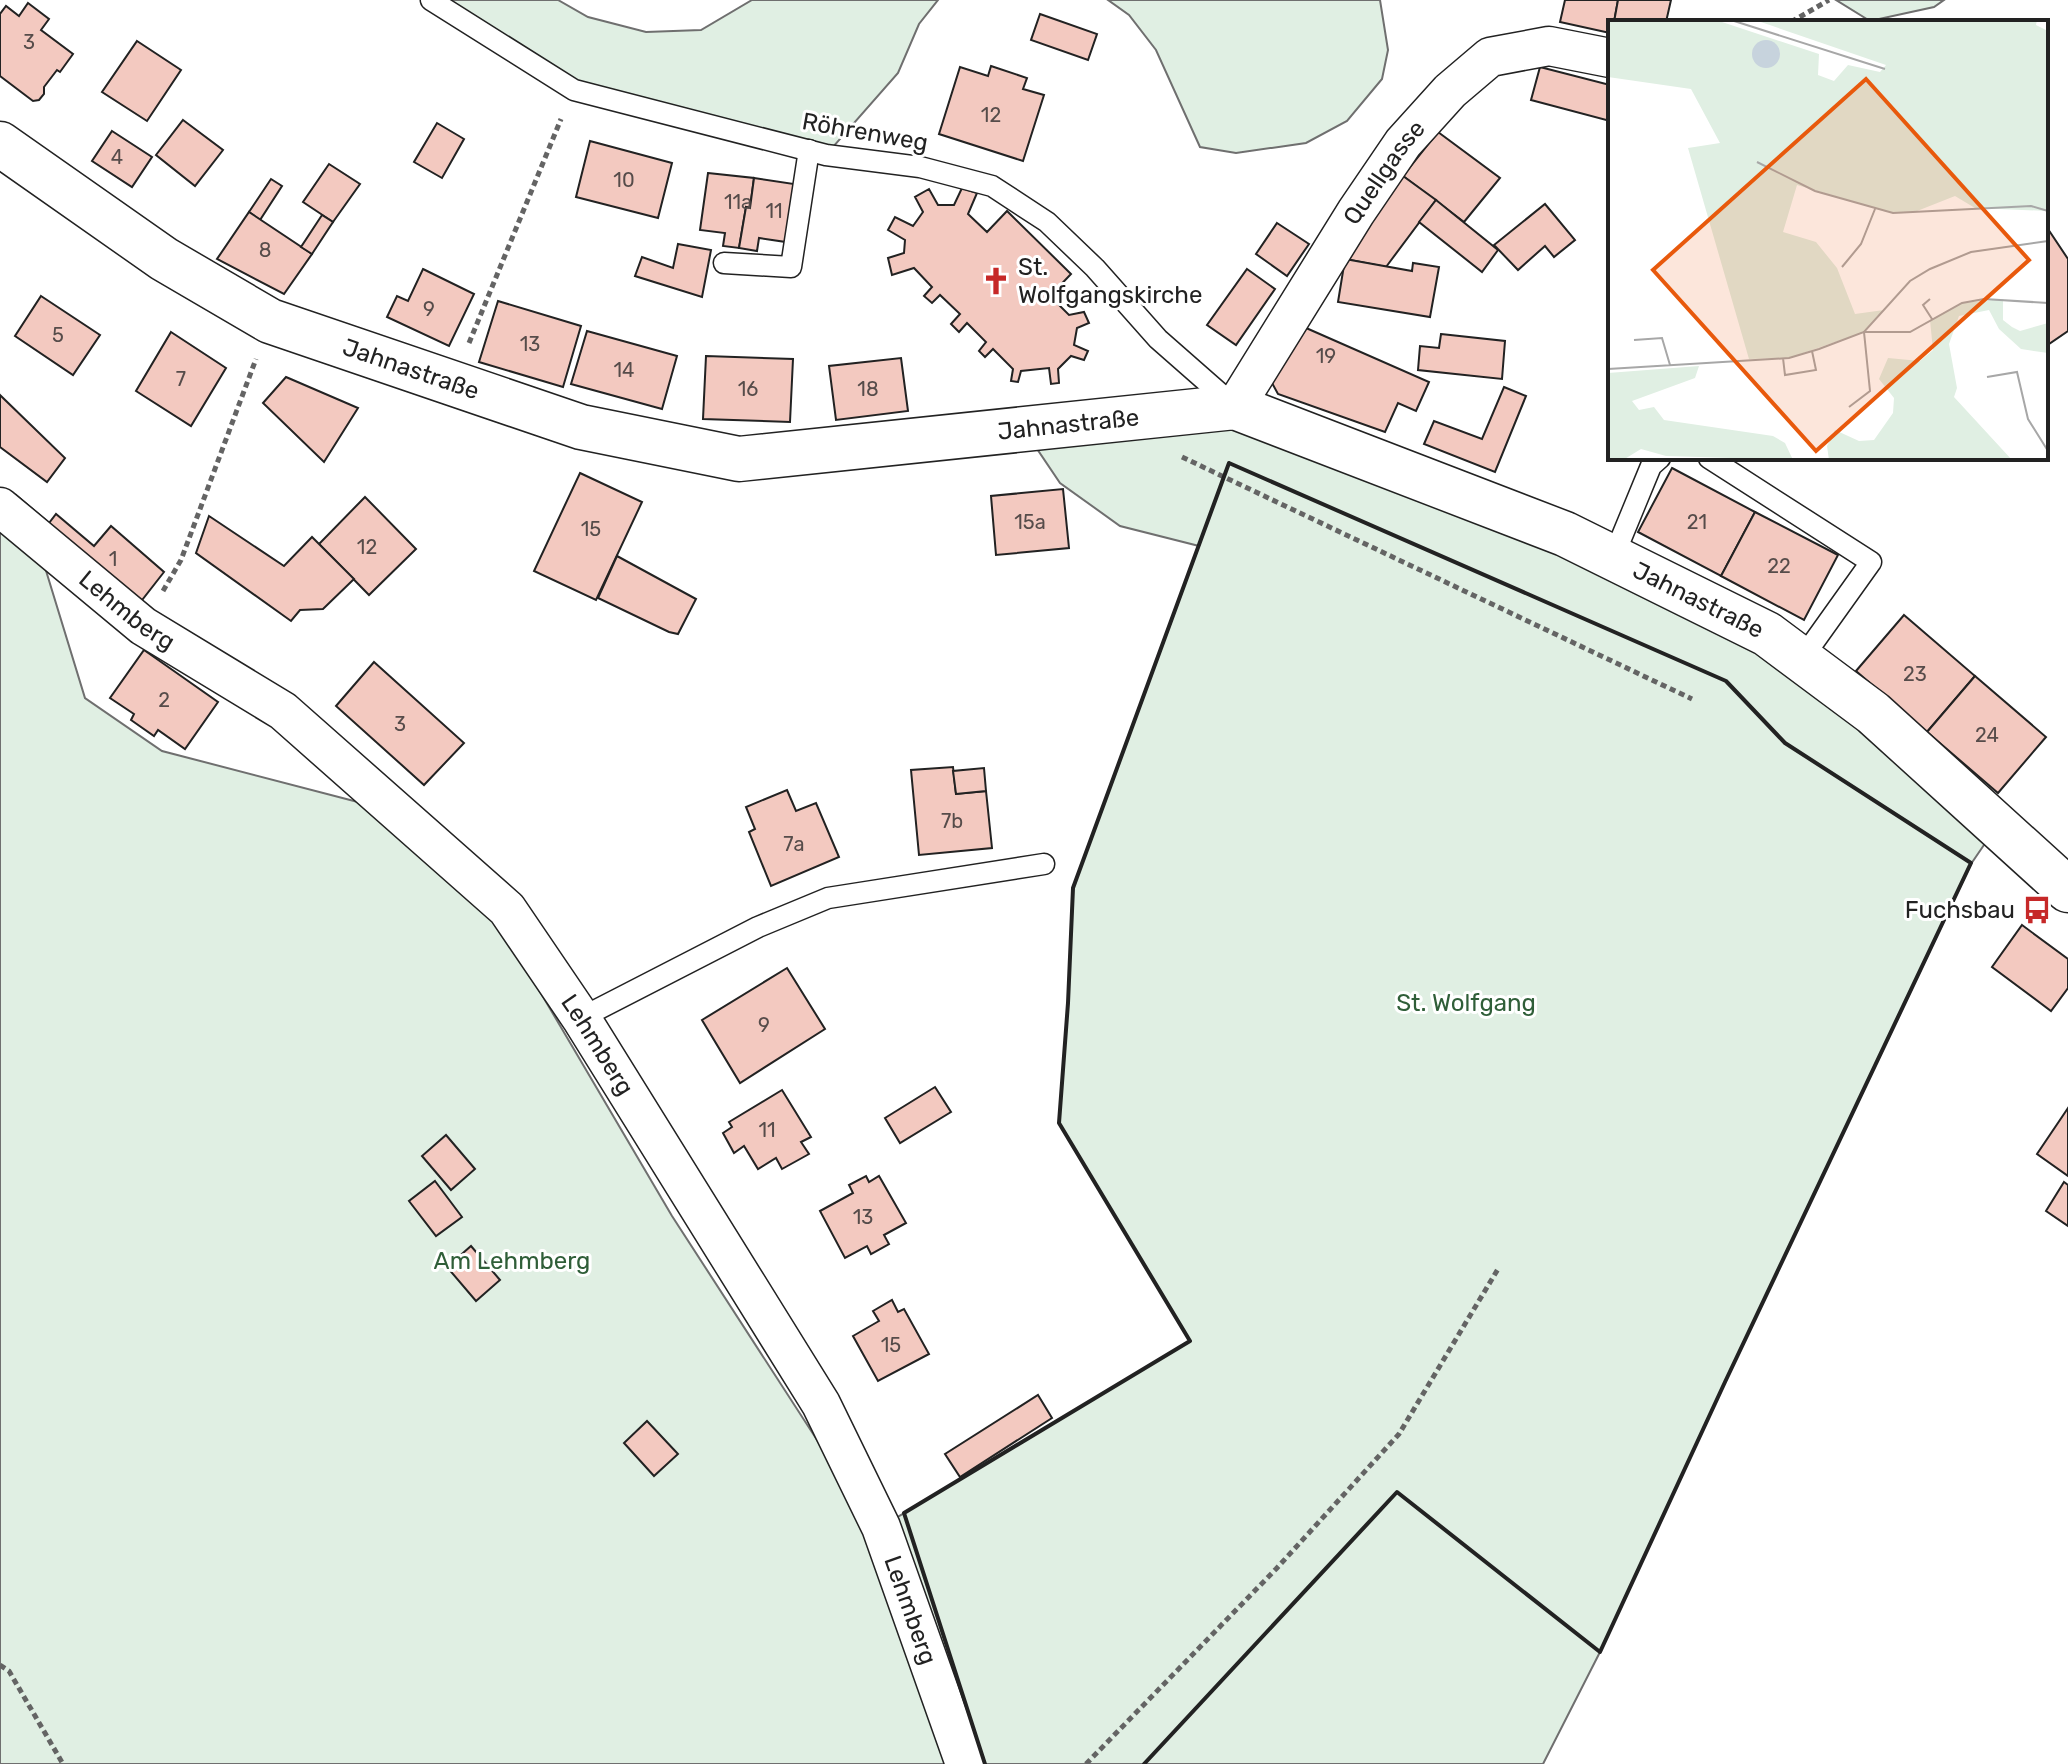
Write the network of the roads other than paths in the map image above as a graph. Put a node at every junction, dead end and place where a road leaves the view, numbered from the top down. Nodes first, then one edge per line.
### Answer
1 (431, 0) edge
2 (1608, 58) edge
3 (0, 144) edge
4 (809, 150) junction
5 (724, 263) dead end
6 (1235, 407) junction
7 (1658, 460) edge
8 (1712, 460) edge
9 (0, 507) edge
10 (1613, 558) junction
11 (1801, 660) junction
12 (1044, 864) dead end
13 (2068, 890) edge
14 (581, 1018) junction
15 (965, 1764) edge

1 - 4 lane, Röhrenweg
2 - 6 street, Quellgasse
3 - 6 street, Jahnastraße
4 - 5 lane
4 - 6 lane, Röhrenweg
6 - 10 street, Jahnastraße
7 - 10 lane
8 - 11 lane
9 - 14 street, Lehmberg
10 - 11 street, Jahnastraße
11 - 13 street, Jahnastraße
12 - 14 lane
14 - 15 street, Lehmberg

